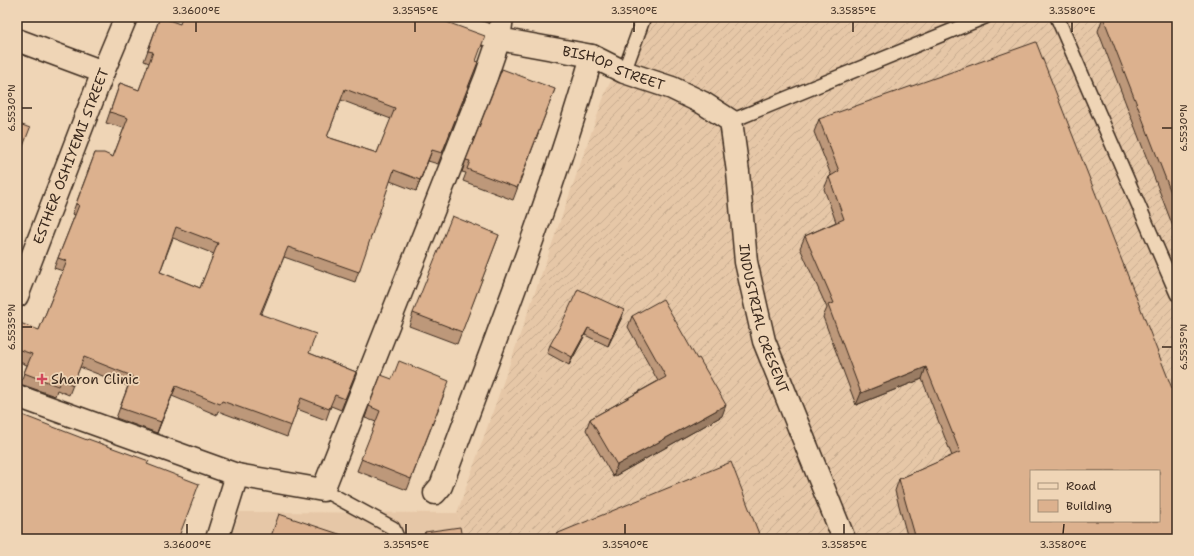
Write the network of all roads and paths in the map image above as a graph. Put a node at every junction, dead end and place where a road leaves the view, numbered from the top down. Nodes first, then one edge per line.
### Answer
1 (126, 17) edge
2 (437, 17) edge
3 (502, 17) edge
4 (644, 17) edge
5 (985, 17) edge
6 (1056, 17) edge
7 (960, 22) edge
8 (499, 39) junction
9 (17, 40) edge
10 (592, 56) junction
11 (103, 72) junction
12 (624, 72) junction
13 (731, 120) junction
14 (1177, 294) edge
15 (17, 296) edge
16 (17, 396) edge
17 (237, 475) junction
18 (323, 490) junction
19 (435, 493) dead end
20 (217, 539) edge
21 (398, 539) edge
22 (844, 539) edge

1 - 11 street, ESTHER OSHIYEMI STREET
2 - 8 street, BISHOP STREET
3 - 8 street
4 - 12 lane
5 - 7 lane
6 - 14 lane
7 - 13 lane
8 - 10 street, BISHOP STREET
8 - 18 street
9 - 11 street
10 - 12 street, BISHOP STREET
10 - 19 street
11 - 15 street, ESTHER OSHIYEMI STREET
12 - 13 street, BISHOP STREET
13 - 22 street, INDUSTRIAL CRESENT
16 - 17 street
17 - 18 street
17 - 20 street
18 - 21 lane

